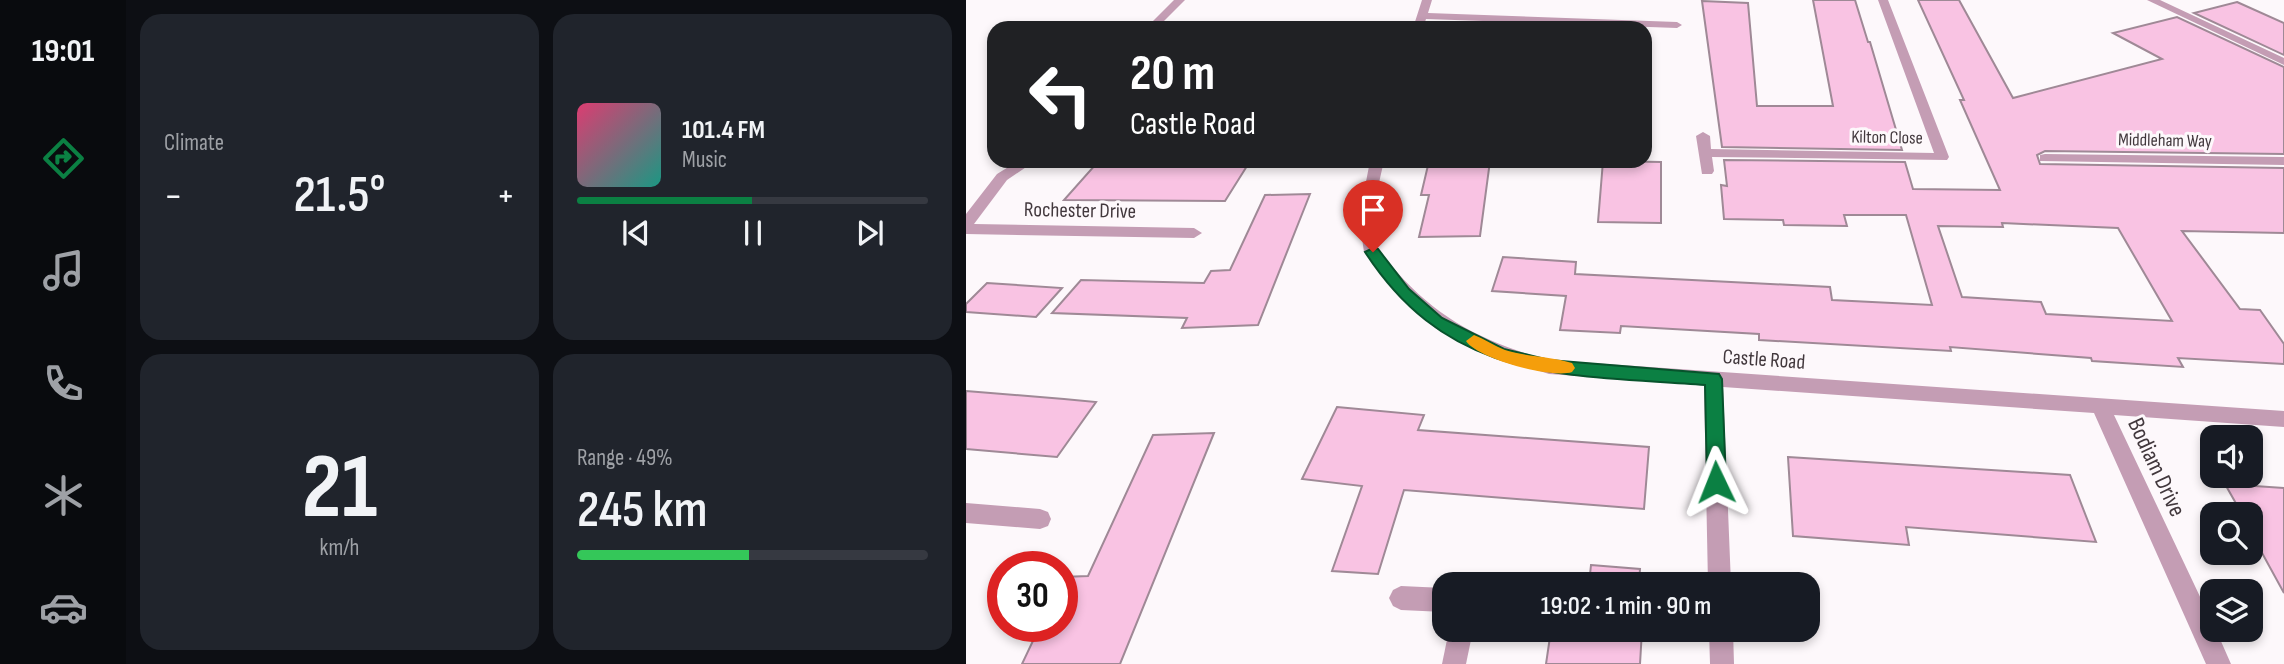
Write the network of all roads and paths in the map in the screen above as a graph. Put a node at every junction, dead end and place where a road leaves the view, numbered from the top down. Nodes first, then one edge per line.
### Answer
1 (1180, 0) edge
2 (1427, 0) edge
3 (1882, 0) edge
4 (2152, 0) edge
5 (1422, 16) junction
6 (1158, 21) edge
7 (1420, 21) edge
8 (1678, 38) dead end
9 (2284, 62) edge
10 (1703, 136) dead end
11 (1705, 153) junction
12 (2045, 158) dead end
13 (2284, 161) edge
14 (1017, 168) edge
15 (1375, 168) edge
16 (1707, 171) dead end
17 (966, 227) edge
18 (1194, 233) dead end
19 (1713, 379) junction
20 (2099, 406) junction
21 (2284, 418) edge
22 (966, 513) edge
23 (1040, 519) dead end
24 (1719, 572) edge
25 (1401, 598) dead end
26 (1432, 599) edge
27 (1459, 642) edge
28 (1721, 642) edge
29 (1454, 664) edge
30 (1722, 664) edge
31 (2219, 664) edge

1 - 6 street
2 - 5 street
3 - 11 street, Kilton Close
4 - 9 street
5 - 7 street
5 - 8 street
10 - 11 street
11 - 16 street
12 - 13 street, Middleham Way
14 - 17 street
15 - 19 street, Castle Road
17 - 18 street, Rochester Drive
19 - 20 street, Castle Road
19 - 24 street
20 - 21 street, Castle Road
20 - 31 street, Bodiam Drive
22 - 23 street
25 - 26 street
27 - 29 street
28 - 30 street

